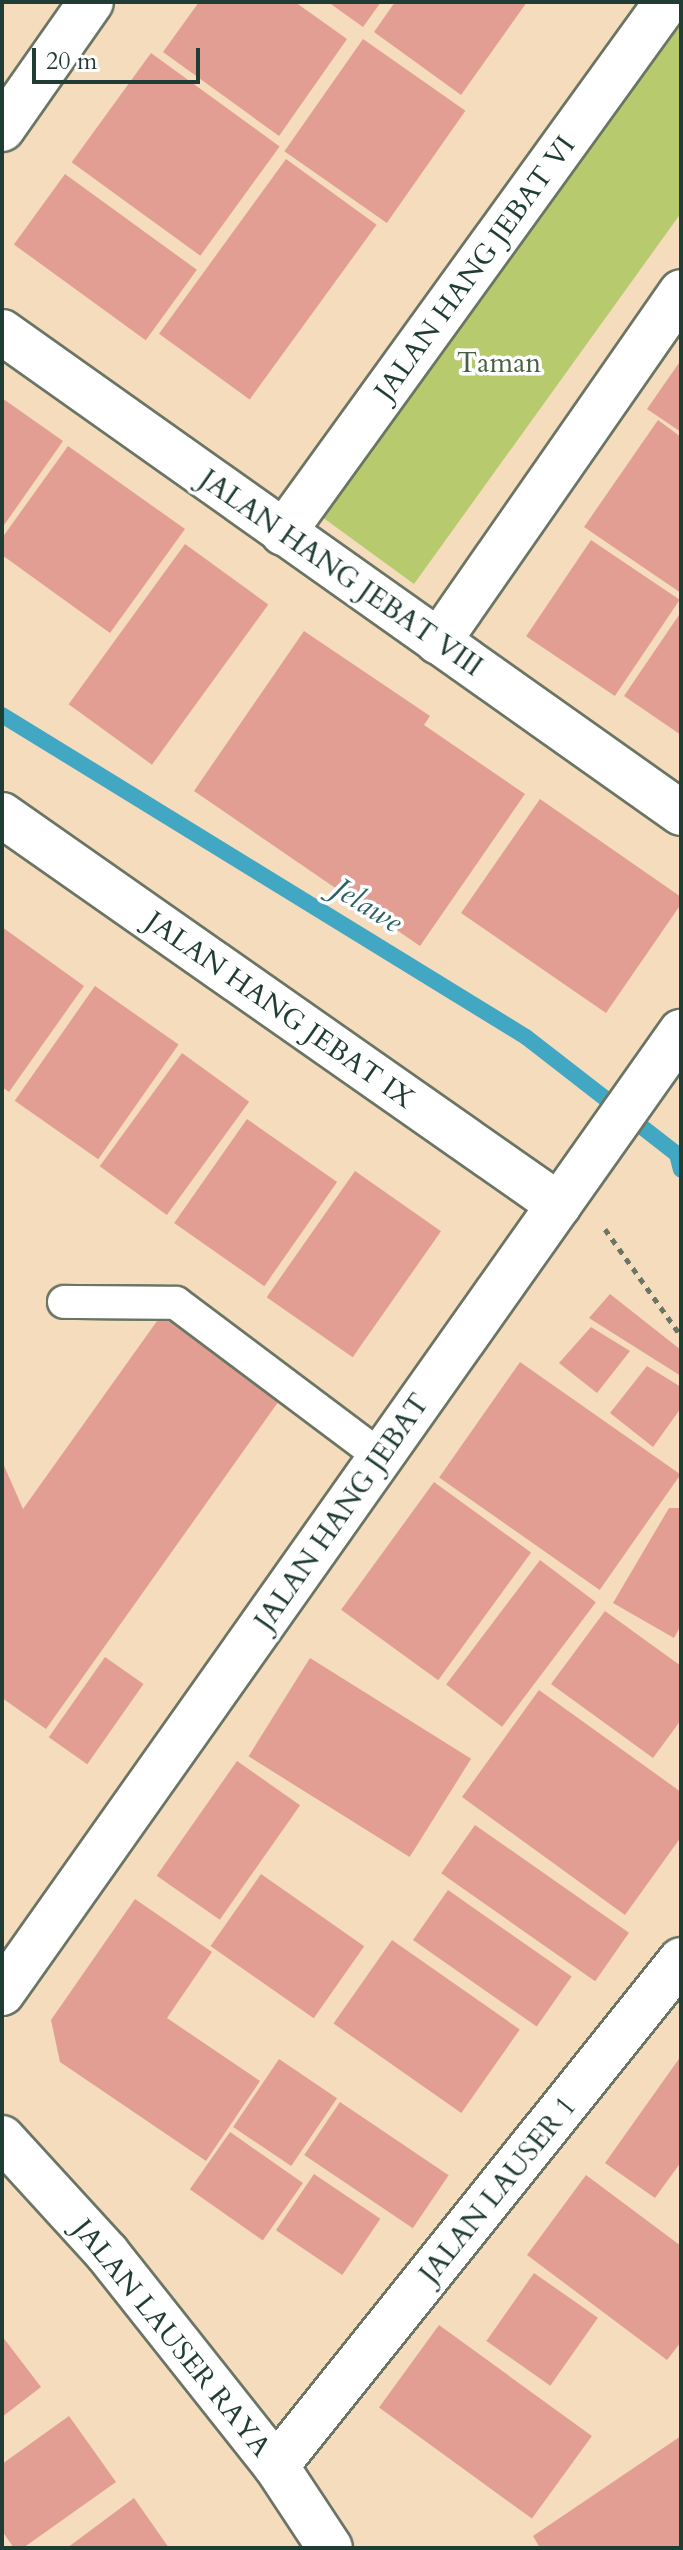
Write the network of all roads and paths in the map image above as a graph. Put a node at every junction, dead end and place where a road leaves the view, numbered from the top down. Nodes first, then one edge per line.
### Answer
1 (91, 2) edge
2 (667, 2) edge
3 (2, 129) edge
4 (681, 292) edge
5 (2, 332) edge
6 (283, 533) junction
7 (438, 642) junction
8 (681, 813) edge
9 (2, 815) edge
10 (681, 1032) edge
11 (574, 1184) junction
12 (64, 1302) dead end
13 (681, 1336) edge
14 (381, 1457) junction
15 (681, 1960) edge
16 (2, 1993) edge
17 (2, 2138) edge
18 (276, 2466) junction
19 (330, 2548) edge

1 - 3 street
2 - 6 street, JALAN HANG JEBAT VI
4 - 7 street
5 - 6 street, JALAN HANG JEBAT VIII
6 - 7 street, JALAN HANG JEBAT VIII
7 - 8 street, JALAN HANG JEBAT VIII
9 - 11 street, JALAN HANG JEBAT IX
10 - 11 street, JALAN HANG JEBAT
11 - 13 path
11 - 14 street, JALAN HANG JEBAT
12 - 14 lane
14 - 16 street, JALAN HANG JEBAT
15 - 18 street, JALAN LAUSER 1
17 - 18 street, JALAN LAUSER RAYA
18 - 19 street, JALAN LAUSER RAYA

